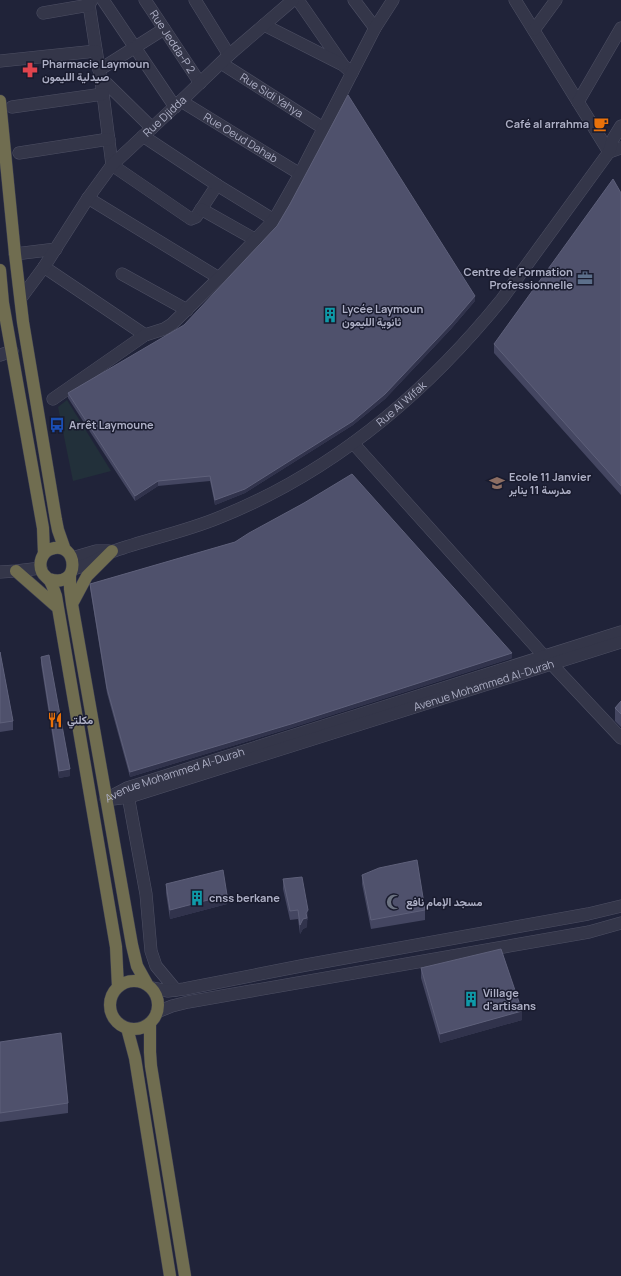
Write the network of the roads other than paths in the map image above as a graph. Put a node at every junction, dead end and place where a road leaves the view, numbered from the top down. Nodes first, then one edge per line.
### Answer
1 (103, 0) edge
2 (145, 0) edge
3 (196, 0) edge
4 (293, 0) edge
5 (298, 0) edge
6 (354, 0) edge
7 (393, 0) edge
8 (515, 0) edge
9 (556, 0) edge
10 (91, 3) edge
11 (43, 13) dead end
12 (264, 25) junction
13 (375, 28) junction
14 (621, 28) edge
15 (164, 29) junction
16 (534, 30) junction
17 (134, 48) junction
18 (96, 51) junction
19 (225, 59) junction
20 (0, 61) edge
21 (343, 65) junction
22 (100, 73) junction
23 (352, 73) junction
24 (200, 83) junction
25 (103, 94) junction
26 (0, 101) edge
27 (578, 102) junction
28 (178, 104) junction
29 (12, 107) dead end
30 (621, 126) edge
31 (323, 128) junction
32 (148, 132) junction
33 (109, 139) junction
34 (621, 148) edge
35 (609, 152) junction
36 (19, 153) dead end
37 (112, 165) junction
38 (300, 174) junction
39 (217, 185) junction
40 (88, 198) junction
41 (201, 208) junction
42 (274, 220) junction
43 (256, 240) junction
44 (56, 249) junction
45 (15, 254) junction
46 (44, 267) junction
47 (0, 270) edge
48 (122, 274) dead end
49 (219, 278) junction
50 (21, 298) junction
51 (2, 302) edge
52 (187, 310) junction
53 (4, 329) edge
54 (145, 335) junction
55 (12, 351) junction
56 (0, 355) edge
57 (53, 399) dead end
58 (353, 443) junction
59 (112, 551) junction
60 (44, 554) junction
61 (70, 563) junction
62 (40, 568) junction
63 (16, 571) junction
64 (0, 572) edge
65 (49, 579) junction
66 (72, 604) junction
67 (57, 606) junction
68 (621, 632) edge
69 (621, 642) edge
70 (548, 660) junction
71 (621, 738) edge
72 (128, 792) junction
73 (106, 799) junction
74 (621, 906) edge
75 (621, 923) edge
76 (150, 986) junction
77 (118, 987) junction
78 (176, 990) junction
79 (157, 1012) junction
80 (150, 1023) junction
81 (127, 1028) junction
82 (170, 1276) edge
83 (185, 1276) edge

1 - 17 street
2 - 15 street, Rue Jedda-P 2
3 - 19 street
4 - 12 street, Rue Djidda
5 - 21 street
6 - 13 street
7 - 13 street
8 - 16 street
9 - 16 street
10 - 11 street
10 - 18 street
12 - 19 street, Rue Djidda
12 - 21 street
13 - 23 street
14 - 27 street
15 - 17 street
15 - 24 street, Rue Jedda-P 2
16 - 27 street
17 - 22 street
17 - 28 street
18 - 20 street
18 - 22 street
19 - 24 street, Rue Djidda
19 - 31 street, Rue Sidi Yahya
21 - 23 street
22 - 25 street
22 - 32 street
23 - 31 street
24 - 28 street, Rue Djidda
25 - 29 street
25 - 33 street
26 - 45 highway
27 - 35 street
28 - 32 street, Rue Djidda
28 - 38 street, Rue Oeud Dahab
30 - 35 street, Rue Al Wifak
31 - 38 street
32 - 37 street, Rue Djidda
32 - 39 street
33 - 36 street
33 - 37 street
34 - 35 street
35 - 58 street, Rue Al Wifak
37 - 40 street, Rue Djidda
37 - 41 street
38 - 42 street
39 - 41 street
39 - 42 street
40 - 44 street, Rue Djidda
40 - 49 street
41 - 43 street
42 - 43 street
43 - 49 street
44 - 45 street
44 - 46 street, Rue Djidda
45 - 50 highway
46 - 50 street, Rue Djidda
46 - 54 street
47 - 51 highway
48 - 52 street
49 - 52 street
50 - 61 highway
51 - 53 highway
52 - 54 street
53 - 55 highway
54 - 57 street
55 - 56 street
55 - 60 highway
58 - 59 street, Rue Al Wifak
58 - 70 street
59 - 61 street, Rue Al Wifak
59 - 66 highway
60 - 61 highway
60 - 62 highway
61 - 65 highway
61 - 66 highway
62 - 63 street
62 - 65 highway
63 - 64 street
63 - 67 highway
65 - 67 highway
66 - 73 highway
67 - 77 highway
68 - 70 street, Avenue Mohammed Al-Durah
69 - 70 street, Avenue Mohammed Al-Durah
70 - 71 street
70 - 72 street, Avenue Mohammed Al-Durah
72 - 73 street, Avenue Mohammed Al-Durah
72 - 78 street
73 - 76 highway
74 - 78 street
75 - 79 street
76 - 77 highway
76 - 78 street
76 - 79 highway
77 - 81 highway
79 - 80 highway
80 - 81 highway
80 - 83 highway
81 - 82 highway

